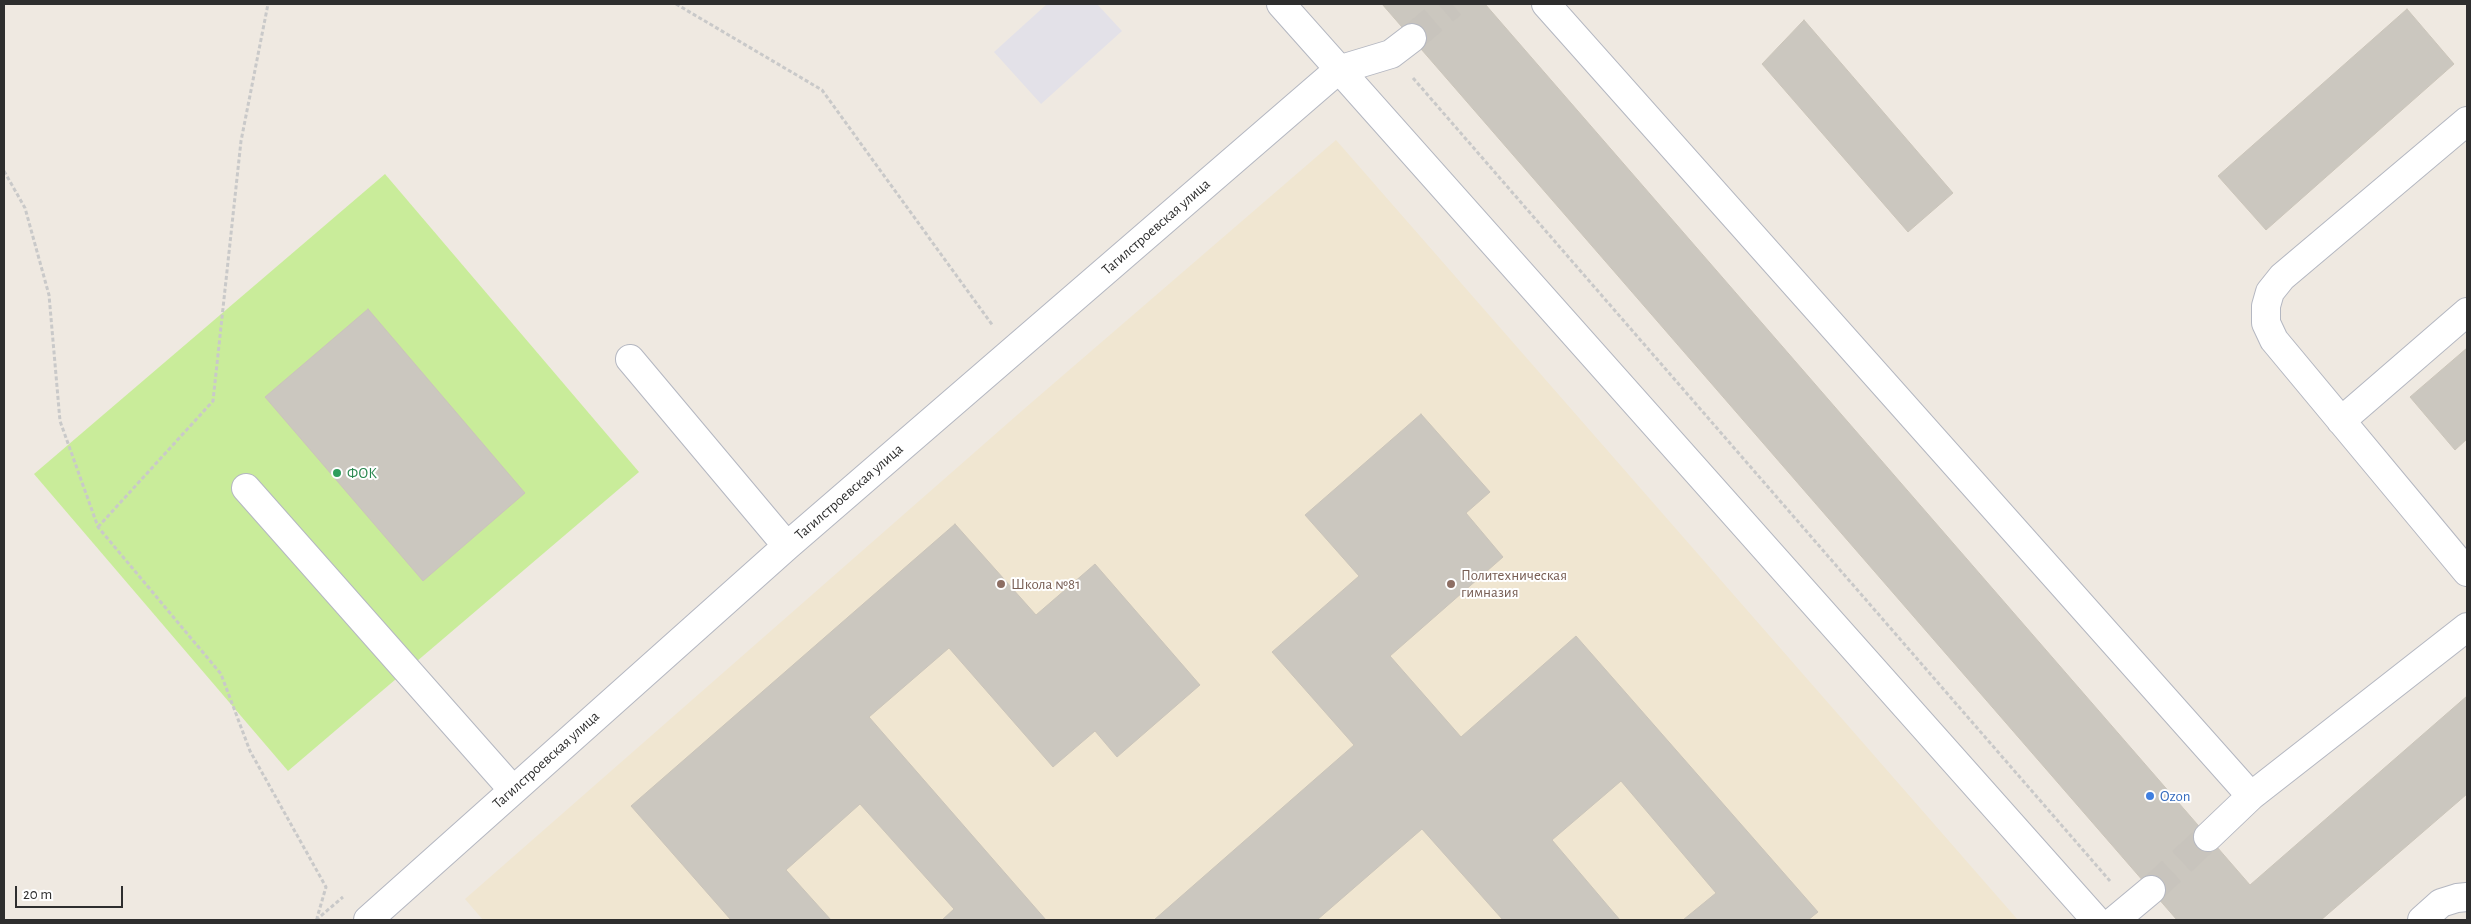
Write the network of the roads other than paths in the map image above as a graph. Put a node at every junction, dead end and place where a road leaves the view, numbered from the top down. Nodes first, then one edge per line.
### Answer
1 (1281, 4) edge
2 (1546, 4) edge
3 (1402, 46) tunnel mouth
4 (1338, 70) junction
5 (2467, 121) edge
6 (2467, 312) edge
7 (630, 359) dead end
8 (2341, 421) junction
9 (246, 488) dead end
10 (787, 546) junction
11 (2467, 572) edge
12 (2467, 626) edge
13 (513, 790) junction
14 (2251, 796) junction
15 (2208, 836) tunnel mouth
16 (2467, 898) edge
17 (368, 920) edge
18 (2096, 920) edge
19 (2422, 920) edge

1 - 4 street
2 - 14 street
3 - 4 street
4 - 10 street, Тагилстроевская улица
4 - 18 street
5 - 8 street
6 - 8 street
7 - 10 street
8 - 11 street
9 - 13 street
10 - 13 street, Тагилстроевская улица
12 - 14 street
13 - 17 street, Тагилстроевская улица
14 - 15 street
16 - 19 street

